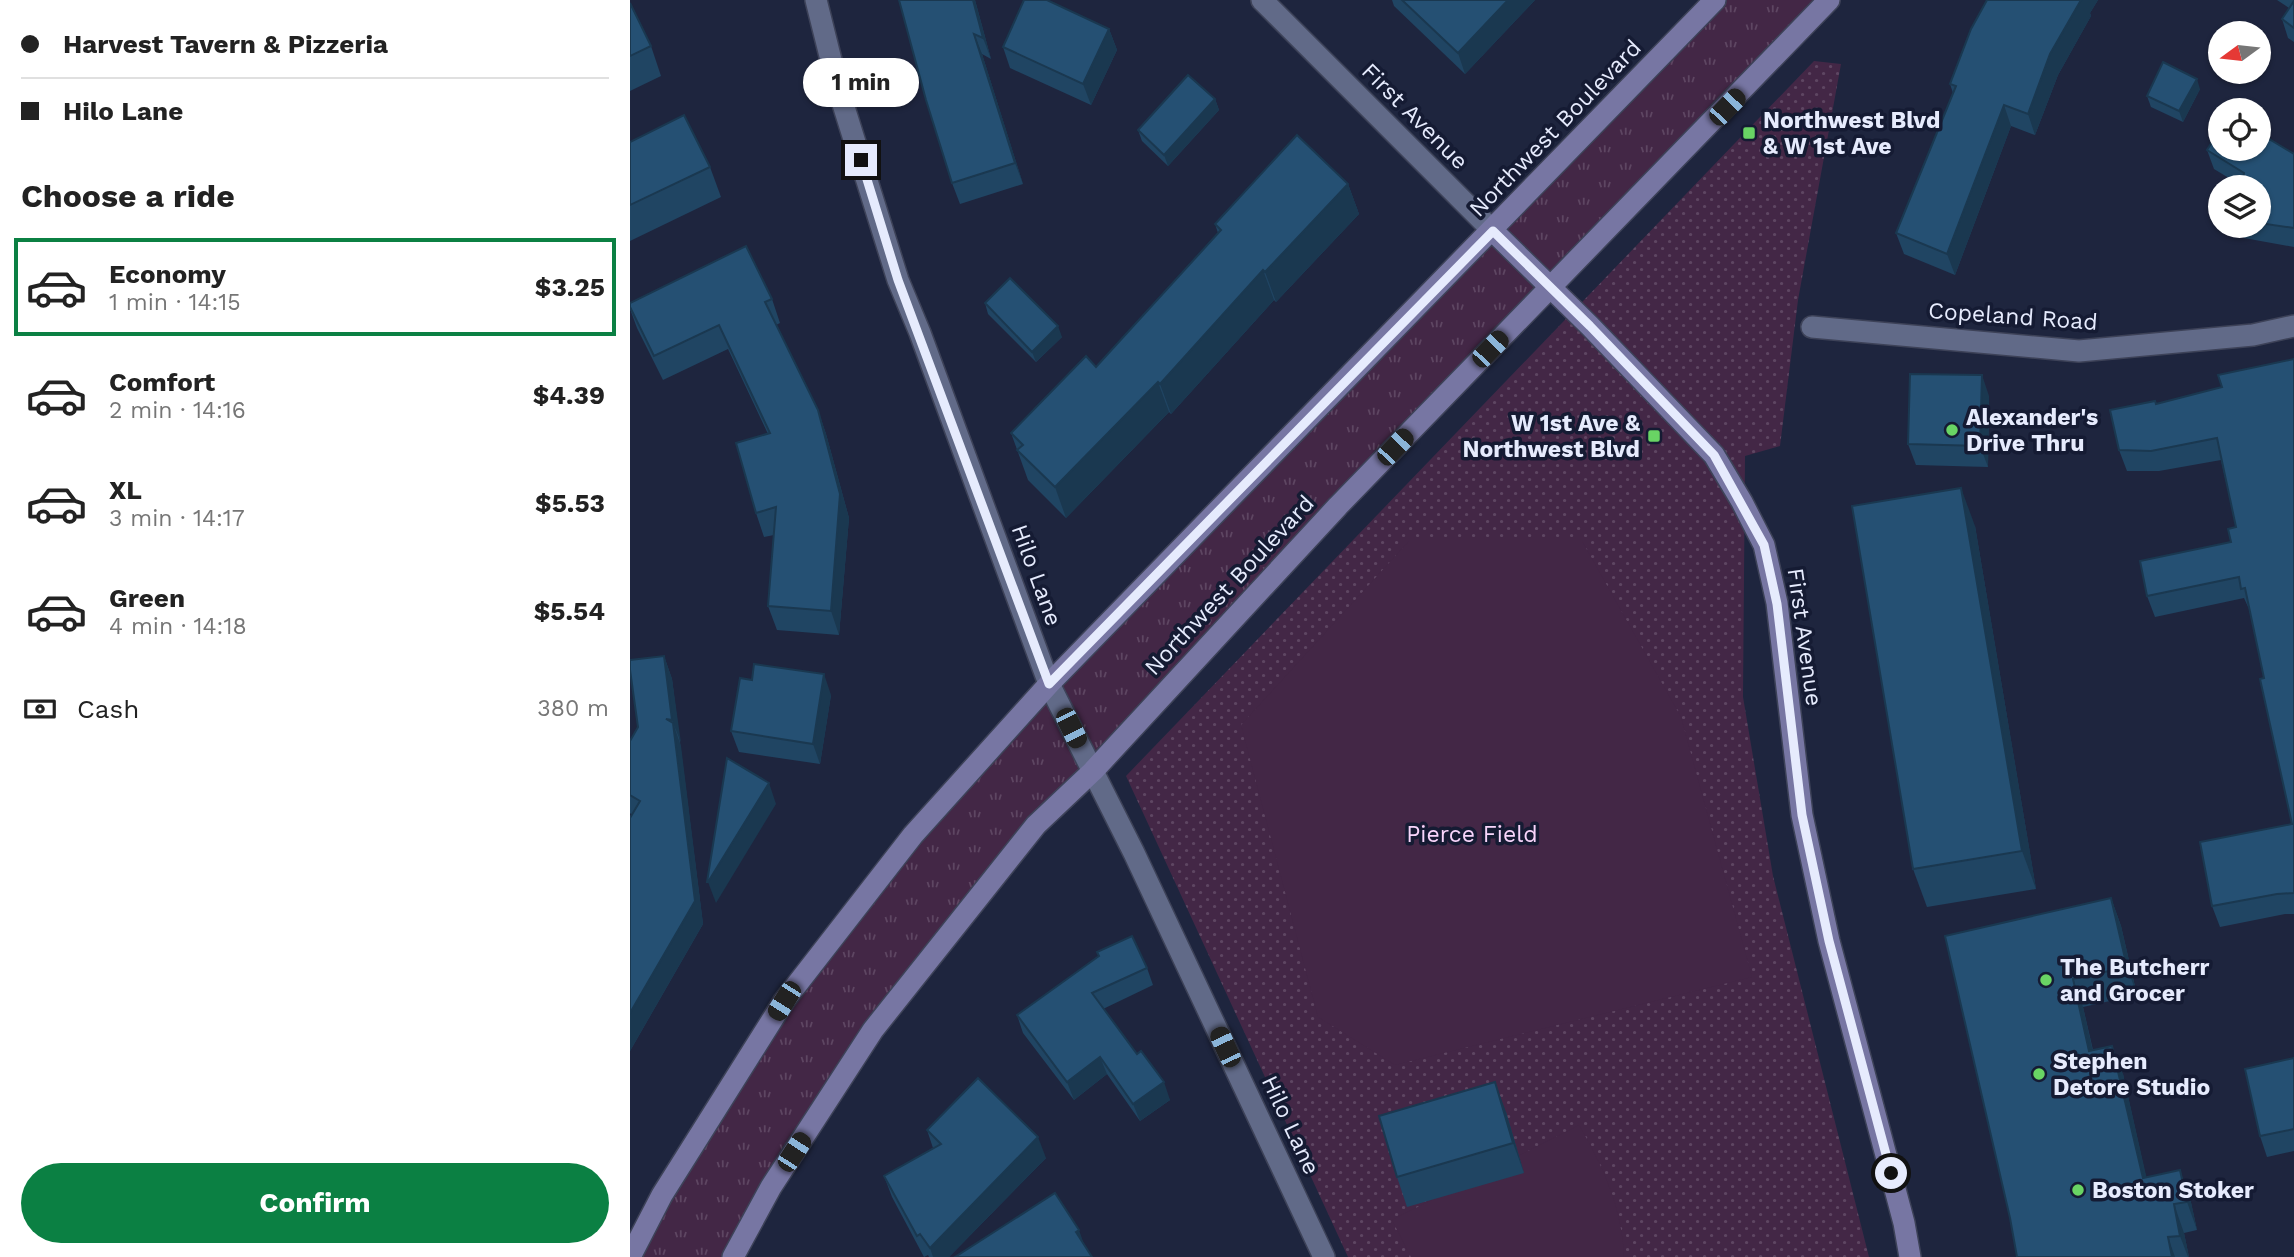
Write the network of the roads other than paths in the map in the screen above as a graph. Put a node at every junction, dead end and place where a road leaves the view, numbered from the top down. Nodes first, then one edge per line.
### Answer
1 (816, 0) edge
2 (1262, 0) edge
3 (1715, 0) edge
4 (1829, 0) edge
5 (1493, 231) junction
6 (1550, 287) junction
7 (2294, 326) edge
8 (1812, 327) dead end
9 (1049, 684) junction
10 (1093, 771) junction
11 (630, 1257) edge
12 (733, 1257) edge
13 (1324, 1257) edge
14 (1910, 1257) edge

1 - 9 street, Hilo Lane
2 - 5 street, First Avenue
3 - 5 main road, Northwest Boulevard
4 - 6 main road, Northwest Boulevard
5 - 6 main road, First Avenue
5 - 9 main road, Northwest Boulevard
6 - 10 main road, Northwest Boulevard
6 - 14 main road, First Avenue
7 - 8 street, Copeland Road
9 - 10 street, Hilo Lane
9 - 11 main road, Northwest Boulevard
10 - 12 main road, Northwest Boulevard
10 - 13 street, Hilo Lane

